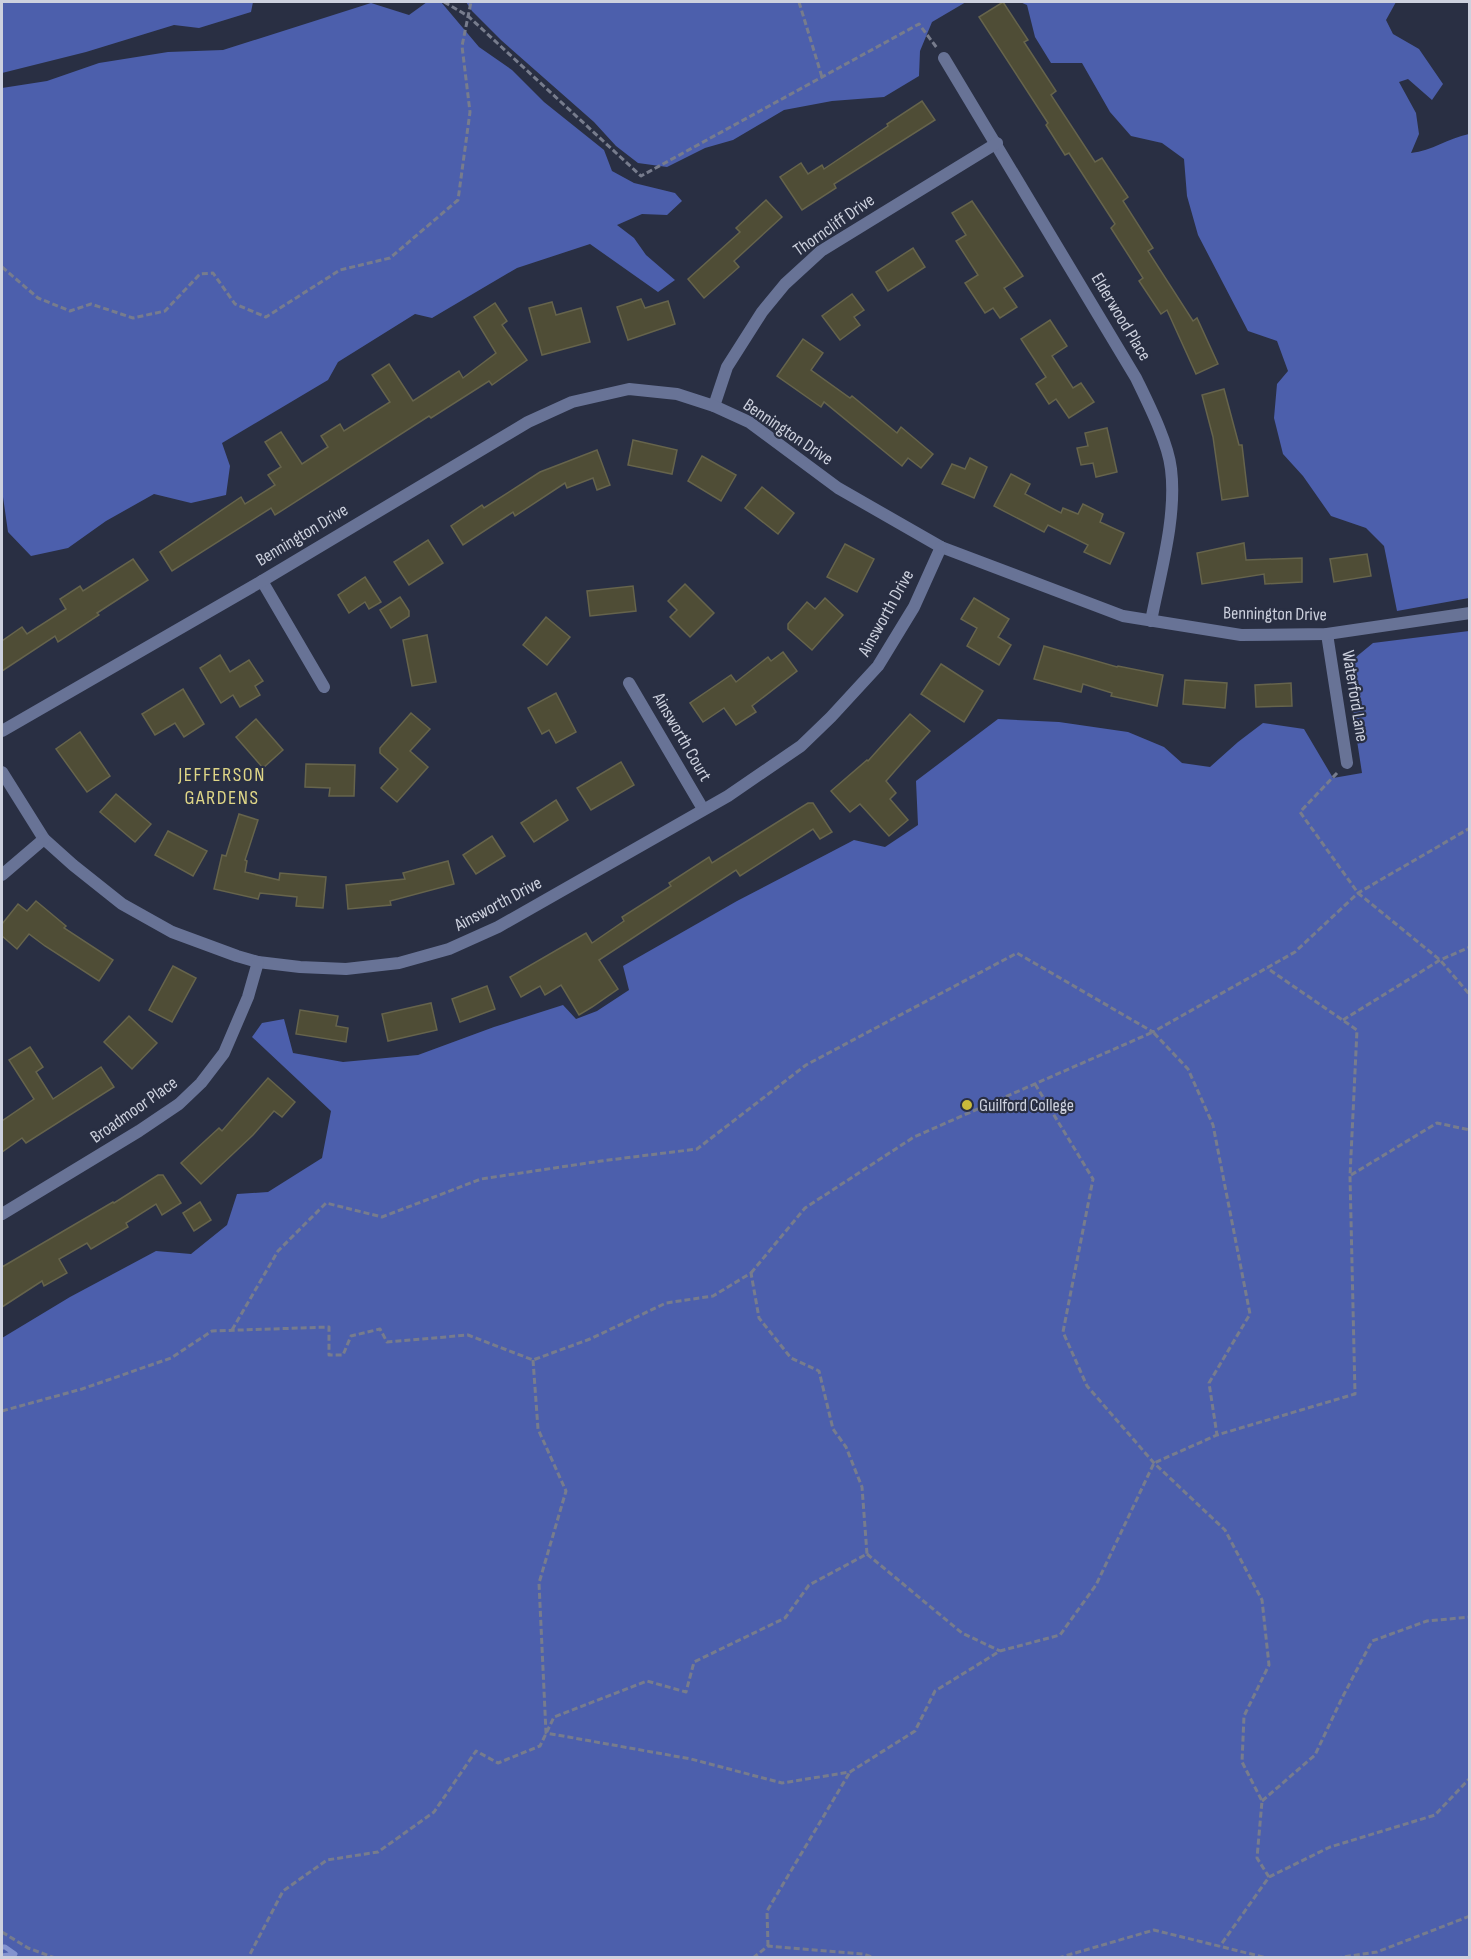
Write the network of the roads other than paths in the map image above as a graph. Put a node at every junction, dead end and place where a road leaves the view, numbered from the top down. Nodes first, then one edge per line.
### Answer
1 (944, 58) road end
2 (997, 143) junction
3 (714, 405) junction
4 (941, 547) junction
5 (262, 580) junction
6 (1470, 613) edge
7 (1151, 621) junction
8 (1327, 634) junction
9 (629, 683) dead end
10 (324, 687) dead end
11 (2, 730) edge
12 (1347, 763) road end
13 (2, 772) edge
14 (703, 809) junction
15 (44, 839) junction
16 (2, 875) edge
17 (258, 962) junction
18 (2, 1214) edge

1 - 2 street, Elderwood Place
2 - 3 street, Thorncliff Drive
2 - 7 street, Elderwood Place
3 - 4 street, Bennington Drive
3 - 5 street, Bennington Drive
4 - 7 street, Bennington Drive
4 - 14 street, Ainsworth Drive
5 - 10 street
5 - 11 street, Bennington Drive
6 - 8 street, Bennington Drive
7 - 8 street, Bennington Drive
8 - 12 street, Waterford Lane
9 - 14 street, Ainsworth Court
13 - 15 street, Ainsworth Drive
14 - 17 street, Ainsworth Drive
15 - 16 street
15 - 17 street, Ainsworth Drive
17 - 18 street, Broadmoor Place

